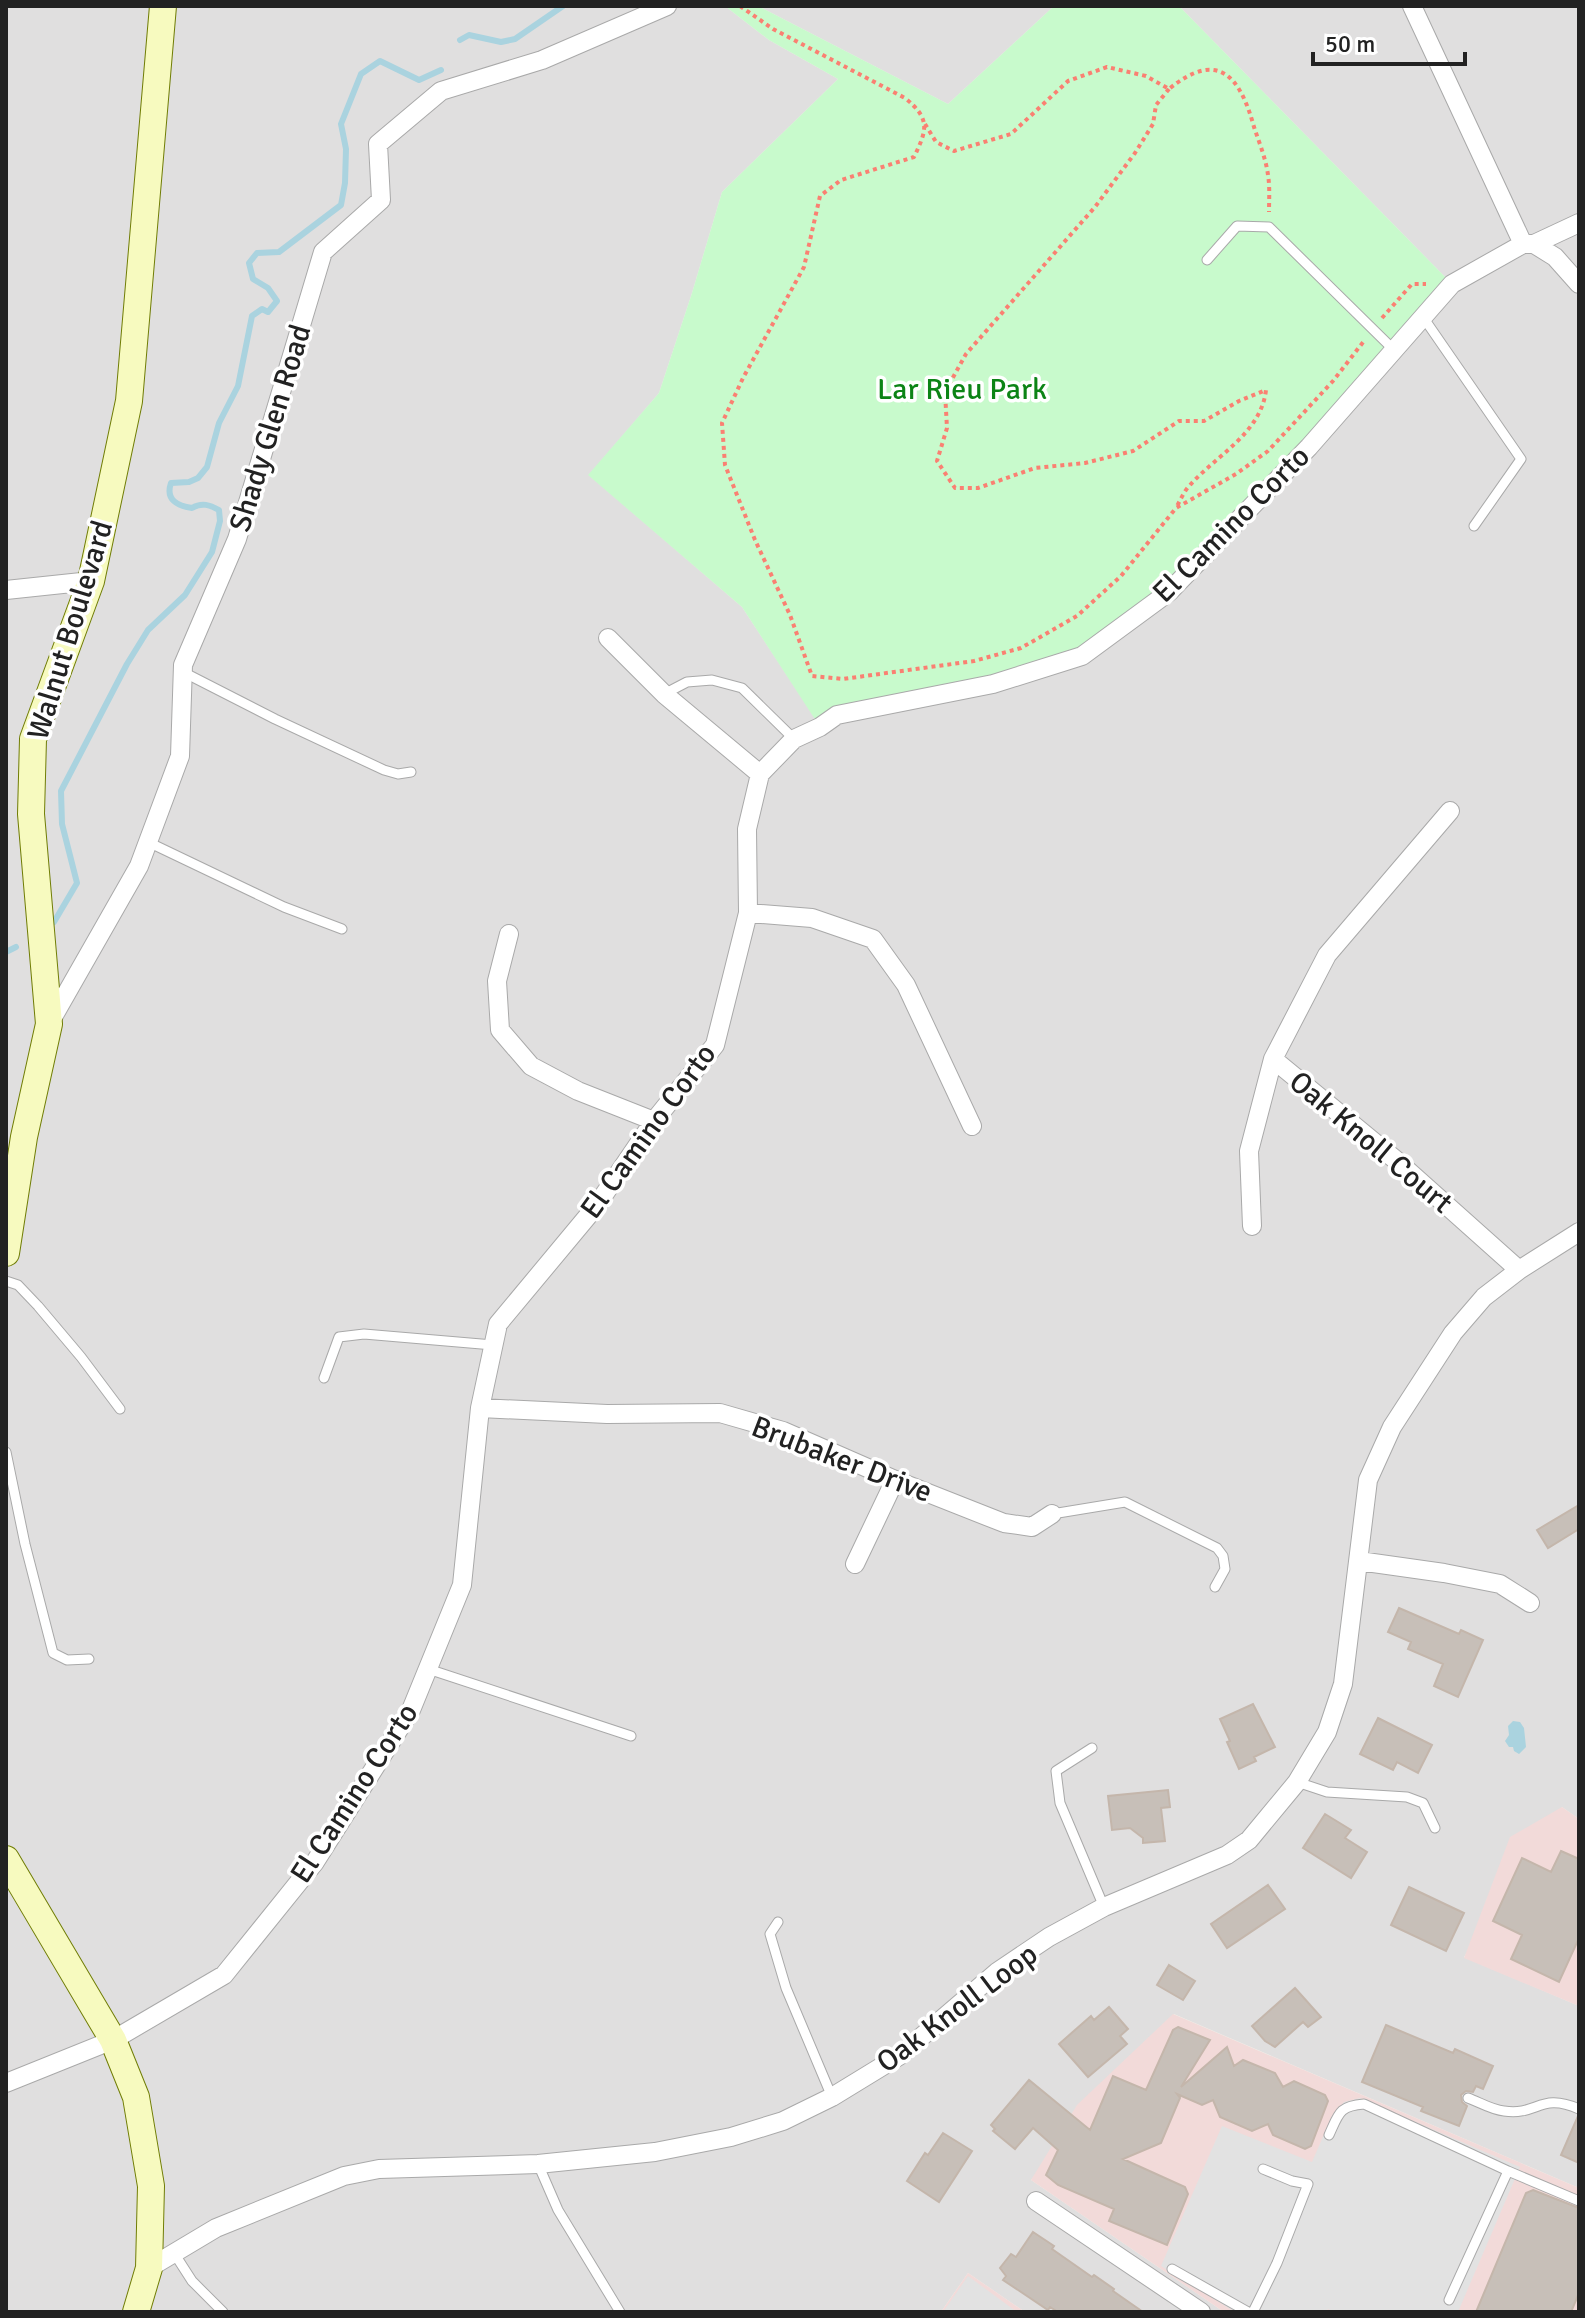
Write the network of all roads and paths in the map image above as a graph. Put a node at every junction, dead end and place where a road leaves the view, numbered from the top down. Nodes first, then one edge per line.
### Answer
1 (163, 6) edge
2 (667, 6) edge
3 (740, 6) edge
4 (1412, 6) edge
5 (1169, 89) junction
6 (924, 122) junction
7 (1579, 223) edge
8 (1269, 227) junction
9 (1528, 244) junction
10 (1207, 260) dead end
11 (1452, 284) junction
12 (1579, 284) edge
13 (1423, 317) junction
14 (1373, 329) junction
15 (1394, 350) junction
16 (1176, 508) junction
17 (1474, 526) dead end
18 (91, 581) junction
19 (6, 590) edge
20 (608, 638) dead end
21 (183, 672) junction
22 (664, 694) junction
23 (794, 739) junction
24 (411, 772) dead end
25 (760, 774) junction
26 (1450, 811) dead end
27 (148, 842) junction
28 (748, 913) junction
29 (342, 929) dead end
30 (509, 934) dead end
31 (49, 1024) junction
32 (1273, 1059) junction
33 (654, 1121) junction
34 (972, 1126) dead end
35 (15, 1134) edge
36 (1252, 1226) dead end
37 (1579, 1232) edge
38 (6, 1253) edge
39 (1519, 1270) junction
40 (6, 1281) edge
41 (493, 1345) junction
42 (324, 1378) dead end
43 (480, 1408) junction
44 (120, 1409) dead end
45 (6, 1452) edge
46 (895, 1480) junction
47 (1052, 1514) joint
48 (1359, 1561) junction
49 (855, 1564) dead end
50 (1215, 1587) dead end
51 (1530, 1603) dead end
52 (89, 1659) dead end
53 (428, 1669) junction
54 (631, 1736) dead end
55 (1092, 1748) dead end
56 (1297, 1782) junction
57 (1435, 1828) dead end
58 (6, 1859) edge
59 (1104, 1907) junction
60 (778, 1922) dead end
61 (113, 2040) junction
62 (6, 2083) edge
63 (832, 2097) junction
64 (1468, 2098) dead end
65 (1579, 2109) edge
66 (1329, 2135) dead end
67 (538, 2164) junction
68 (1263, 2169) dead end
69 (1508, 2171) junction
70 (1036, 2201) dead end
71 (1579, 2201) edge
72 (174, 2253) junction
73 (149, 2268) junction
74 (1172, 2269) dead end
75 (1449, 2300) dead end
76 (136, 2312) edge
77 (223, 2312) edge
78 (620, 2312) edge
79 (1201, 2312) edge
80 (1251, 2312) edge

1 - 18 street, Walnut Boulevard
2 - 21 street, Shady Glen Road
3 - 6 path
4 - 9 street
5 - 6 path
5 - 8 path
5 - 16 path
6 - 16 path
7 - 9 street, El Camino Corto
8 - 10 lane
8 - 14 lane
9 - 11 street, El Camino Corto
9 - 12 street
11 - 13 street, El Camino Corto
11 - 14 path
13 - 15 street, El Camino Corto
13 - 17 lane
14 - 15 lane
14 - 16 path
15 - 23 street, El Camino Corto
18 - 19 street
18 - 31 street, Walnut Boulevard
20 - 22 street
21 - 24 lane
21 - 27 street, Shady Glen Road
22 - 23 lane
22 - 25 street
23 - 25 street, El Camino Corto
25 - 28 street, El Camino Corto
26 - 32 street, Oak Knoll Court
27 - 29 lane
27 - 31 street, Shady Glen Road
28 - 33 street, El Camino Corto
28 - 34 street
30 - 33 street
31 - 35 street, Walnut Boulevard
32 - 36 street
32 - 39 street, Oak Knoll Court
33 - 41 street, El Camino Corto
35 - 38 street, Walnut Boulevard
37 - 39 street, Oak Knoll Loop
39 - 48 street, Oak Knoll Loop
40 - 44 lane
41 - 42 lane
41 - 43 street, El Camino Corto
43 - 46 street, Brubaker Drive
43 - 53 street, El Camino Corto
45 - 52 lane
46 - 47 street, Brubaker Drive
46 - 49 street
47 - 50 lane
48 - 51 street
48 - 56 street, Oak Knoll Loop
53 - 54 lane
53 - 61 street, El Camino Corto
55 - 59 lane
56 - 57 lane
56 - 59 street, Oak Knoll Loop
58 - 61 street
59 - 63 street, Oak Knoll Loop
60 - 63 lane
61 - 62 street, El Camino Corto
61 - 73 street
63 - 67 street, Oak Knoll Loop
64 - 65 lane
66 - 69 lane
67 - 72 street, Oak Knoll Loop
67 - 78 lane
68 - 80 lane
69 - 71 lane
69 - 75 lane
70 - 79 street
72 - 73 street, Oak Knoll Loop
72 - 77 lane
73 - 76 street
74 - 80 lane

